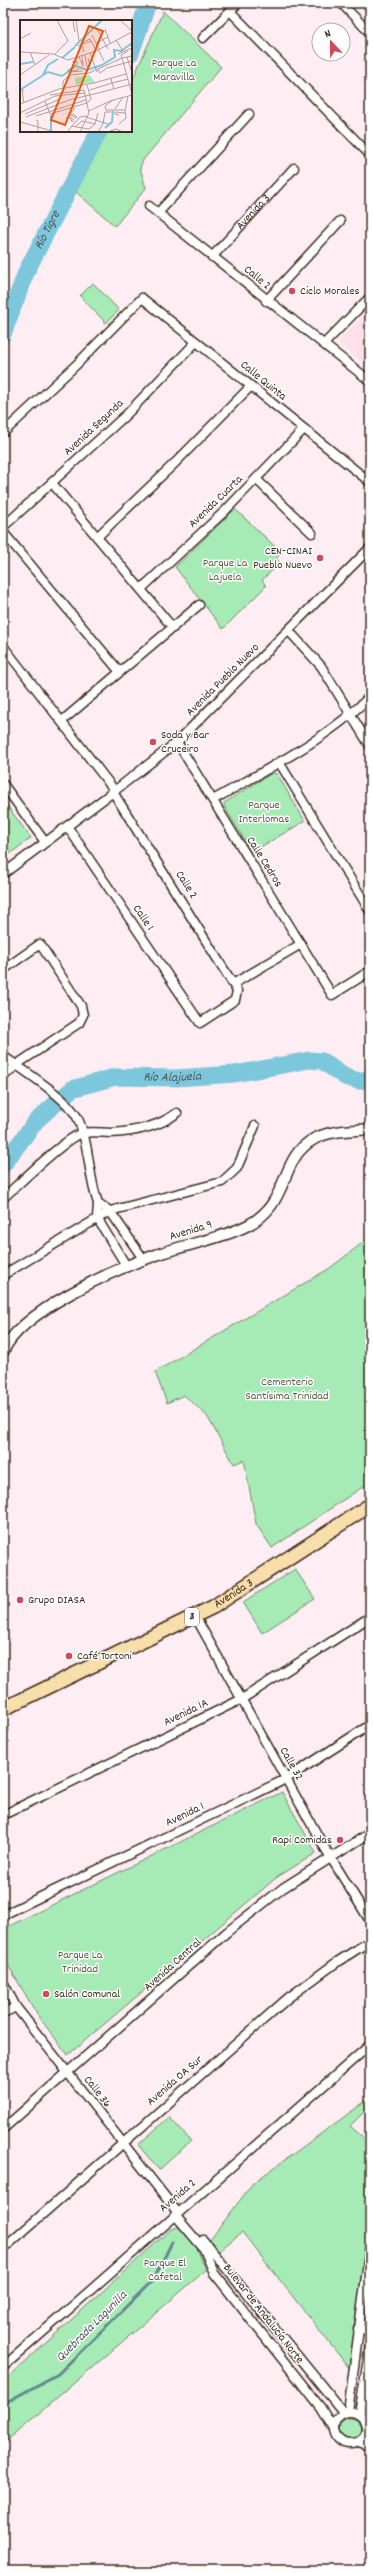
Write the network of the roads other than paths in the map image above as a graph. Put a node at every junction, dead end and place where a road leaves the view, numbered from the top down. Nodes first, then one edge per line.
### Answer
1 (238, 3) edge
2 (341, 3) edge
3 (230, 11) junction
4 (370, 33) edge
5 (203, 38) dead end
6 (249, 114) dead end
7 (370, 155) edge
8 (294, 168) dead end
9 (149, 206) dead end
10 (158, 213) junction
11 (340, 221) dead end
12 (212, 257) junction
13 (370, 297) edge
14 (266, 301) junction
15 (196, 342) junction
16 (324, 344) junction
17 (370, 381) edge
18 (251, 386) junction
19 (304, 429) junction
20 (3, 433) edge
21 (256, 479) junction
22 (370, 482) edge
23 (52, 483) junction
24 (3, 527) edge
25 (3, 532) edge
26 (312, 533) dead end
27 (96, 537) junction
28 (370, 548) edge
29 (141, 589) junction
30 (200, 605) dead end
31 (173, 628) junction
32 (290, 631) junction
33 (3, 646) edge
34 (120, 672) junction
35 (370, 696) edge
36 (350, 714) junction
37 (62, 722) junction
38 (176, 742) junction
39 (370, 746) edge
40 (279, 762) junction
41 (3, 784) edge
42 (114, 792) junction
43 (213, 800) junction
44 (67, 826) junction
45 (45, 842) junction
46 (3, 874) edge
47 (370, 911) edge
48 (301, 944) junction
49 (3, 970) edge
50 (370, 971) edge
51 (235, 988) junction
52 (3, 1056) edge
53 (16, 1065) junction
54 (3, 1077) edge
55 (177, 1113) dead end
56 (255, 1126) dead end
57 (370, 1129) edge
58 (82, 1133) junction
59 (3, 1198) edge
60 (98, 1204) junction
61 (103, 1214) junction
62 (144, 1260) junction
63 (126, 1267) junction
64 (3, 1275) edge
65 (3, 1352) edge
66 (370, 1505) edge
67 (195, 1616) junction
68 (370, 1617) edge
69 (242, 1699) junction
70 (3, 1709) edge
71 (370, 1725) edge
72 (286, 1779) junction
73 (3, 1815) edge
74 (370, 1833) edge
75 (331, 1858) junction
76 (3, 1915) edge
77 (370, 1921) edge
78 (370, 1941) edge
79 (3, 1982) edge
80 (16, 2007) junction
81 (3, 2012) edge
82 (370, 2044) edge
83 (67, 2073) junction
84 (3, 2129) edge
85 (122, 2143) junction
86 (178, 2213) junction
87 (370, 2246) edge
88 (3, 2249) edge
89 (358, 2329) junction
90 (370, 2330) edge
91 (370, 2346) edge
92 (3, 2368) edge
93 (346, 2412) junction
94 (365, 2421) edge
95 (333, 2428) junction
96 (358, 2442) junction
97 (370, 2446) edge

1 - 3 street
2 - 4 street
3 - 5 street
3 - 7 street
6 - 10 street
8 - 12 street, Avenida 3
9 - 10 street, Calle 2
10 - 12 street, Calle 2
11 - 14 street
12 - 14 street, Calle 2
13 - 16 street
14 - 16 street, Calle 2
15 - 18 street, Calle Quinta
15 - 20 street, Calle Quinta
15 - 23 street, Avenida Segunda
16 - 17 street, Calle 2
18 - 19 street, Calle Quinta
18 - 27 street
19 - 21 street, Avenida Cuarta
19 - 22 street, Calle Quinta
21 - 26 street
21 - 29 street, Avenida Cuarta
23 - 24 street, Avenida Segunda
23 - 27 street
25 - 34 street
27 - 29 street
28 - 32 street, Avenida Pueblo Nuevo
29 - 31 street
30 - 31 street
31 - 34 street
32 - 36 street
32 - 38 street, Avenida Pueblo Nuevo
33 - 37 street, Calle 2
34 - 37 street
35 - 36 street
36 - 39 street
36 - 40 street
37 - 42 street, Calle 2
38 - 42 street, Avenida Pueblo Nuevo
38 - 43 street, Calle Cedros
40 - 43 street
40 - 47 street
41 - 45 street
42 - 44 street, Avenida Pueblo Nuevo
42 - 51 street, Calle 2
43 - 48 street, Calle Cedros
44 - 45 street, Avenida Pueblo Nuevo
44 - 51 street, Calle 1
45 - 46 street, Avenida Pueblo Nuevo
48 - 50 street, Calle Cedros
48 - 51 street
49 - 53 street
52 - 53 street
53 - 54 street
53 - 58 street
55 - 58 street
56 - 61 street
57 - 62 street, Avenida 9
58 - 59 street
58 - 60 street
60 - 61 street
60 - 61 street
61 - 62 street
61 - 63 street
61 - 64 street
62 - 63 street, Avenida 9
63 - 65 street, Avenida 9
66 - 67 main road, Avenida 3 / 3
67 - 69 street, Calle 32
67 - 70 main road, Avenida 3 / 3
68 - 69 street, Avenida 1A
69 - 72 street, Calle 32
69 - 73 street, Avenida 1A
71 - 72 street, Avenida 1
72 - 75 street, Calle 32
72 - 76 street, Avenida 1
74 - 75 street, Avenida Central
75 - 77 street, Calle 32
75 - 83 street, Avenida Central
78 - 85 street, Avenida 0A Sur
79 - 80 street, Calle 36
80 - 81 street
80 - 83 street, Calle 36
82 - 86 street, Avenida 2
83 - 84 street, Avenida Central
83 - 85 street, Calle 36
85 - 86 street, Calle 36
85 - 88 street, Avenida 0A Sur
86 - 92 street, Avenida 2
86 - 93 street, Bulevar de Andalucía Norte
86 - 95 street, Bulevar de Andalucía Norte
87 - 89 street
89 - 90 street
89 - 93 street
91 - 94 street
93 - 94 street
93 - 95 street
94 - 96 street
95 - 96 street
96 - 97 street

